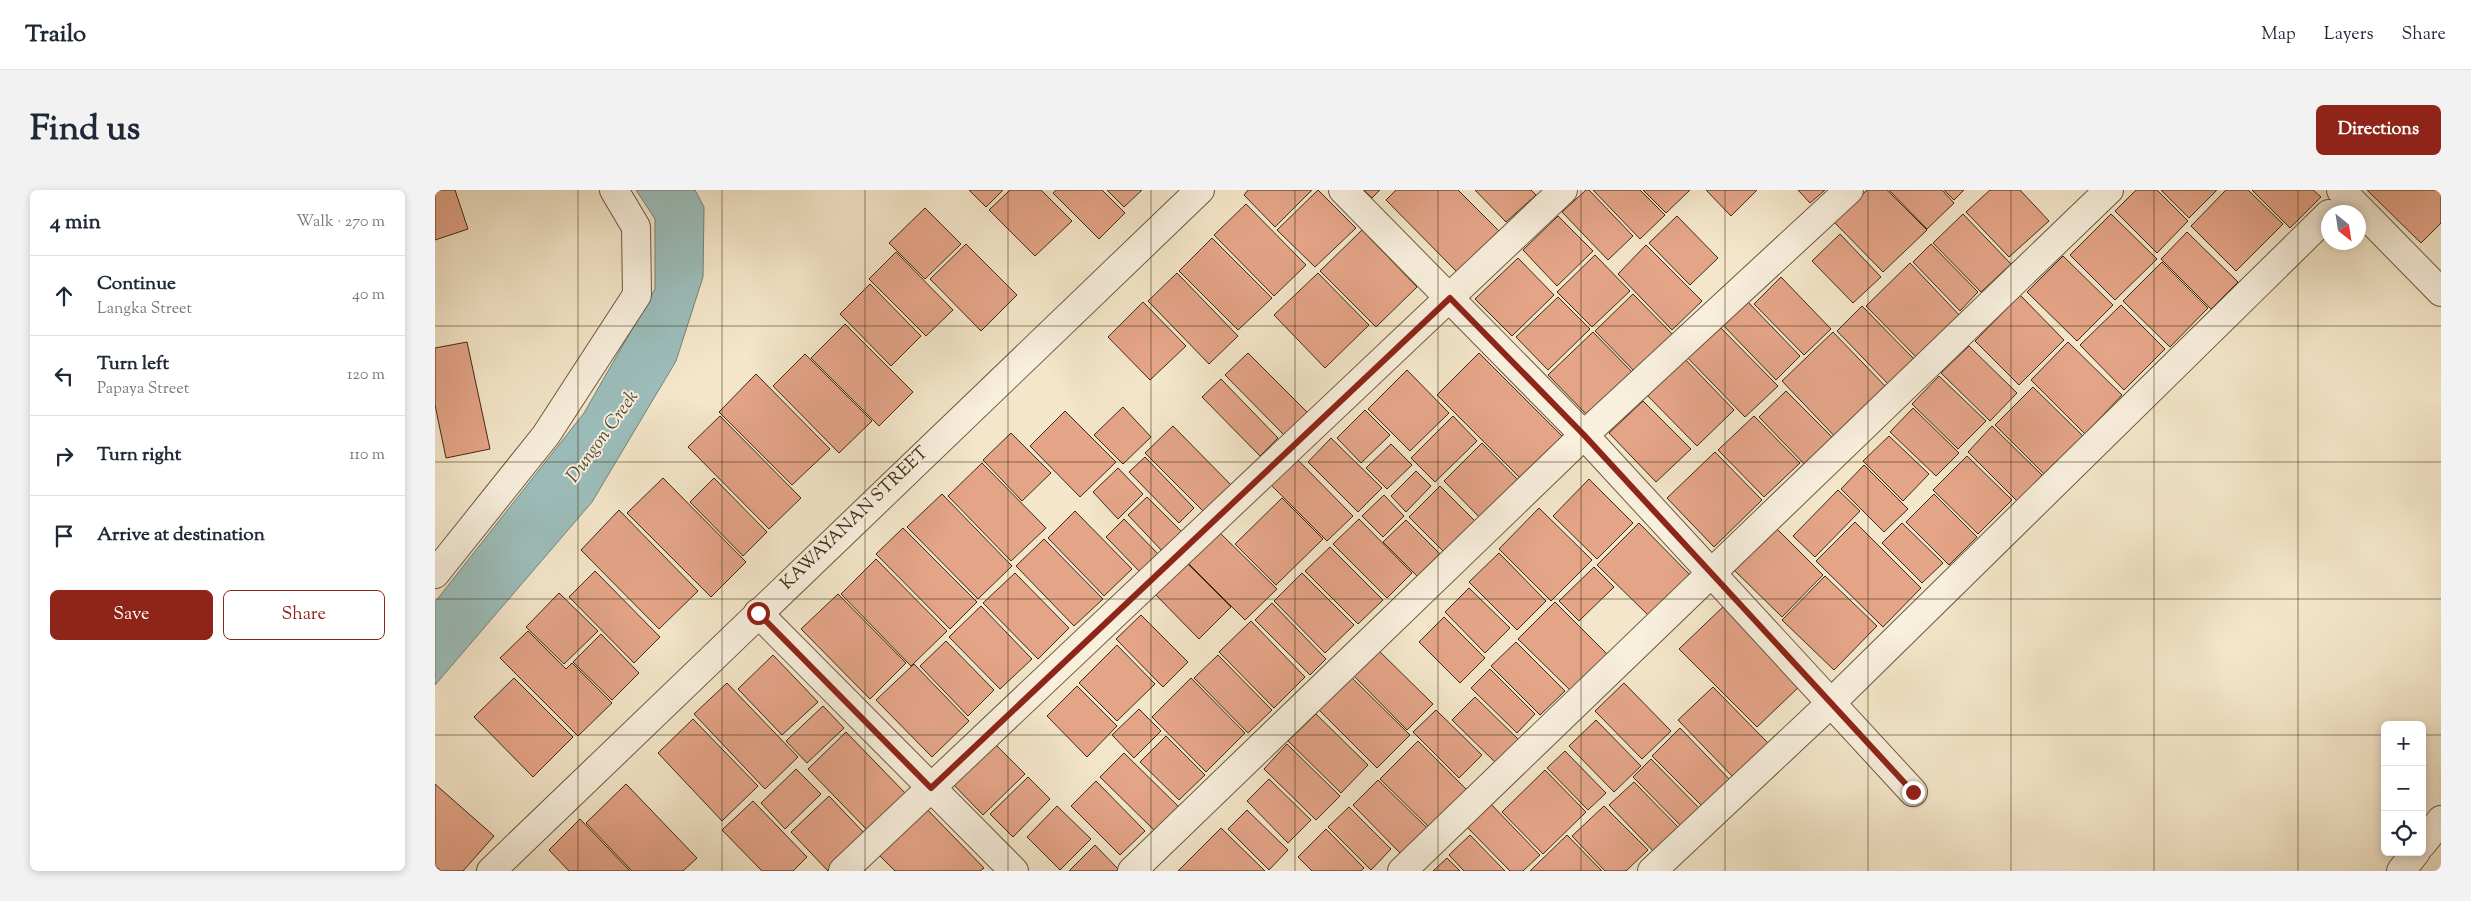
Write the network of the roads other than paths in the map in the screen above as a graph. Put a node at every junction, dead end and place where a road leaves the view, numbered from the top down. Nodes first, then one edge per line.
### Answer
1 (614, 190) edge
2 (1200, 190) edge
3 (1343, 190) edge
4 (1563, 190) edge
5 (1849, 190) edge
6 (2109, 190) edge
7 (2340, 200) edge
8 (2441, 292) edge
9 (1450, 298) junction
10 (1584, 435) junction
11 (1711, 571) junction
12 (435, 574) edge
13 (758, 613) junction
14 (1831, 703) junction
15 (931, 788) junction
16 (1913, 792) dead end
17 (2441, 820) edge
18 (2426, 839) edge
19 (2413, 856) edge
20 (491, 871) edge
21 (843, 871) edge
22 (1015, 871) edge
23 (1132, 871) edge
24 (1402, 871) edge
25 (1652, 871) edge
26 (2401, 871) edge

1 - 12 street
2 - 13 street, KAWAYANAN STREET
3 - 9 street
4 - 9 street
5 - 10 street
6 - 11 street
7 - 8 street
7 - 14 street
9 - 10 street
9 - 15 street
10 - 11 street
10 - 23 street
11 - 14 street
11 - 24 street
13 - 15 street
13 - 20 street, KAWAYANAN STREET
14 - 16 street
14 - 25 street
15 - 21 street
15 - 22 street
17 - 18 street
19 - 26 street

